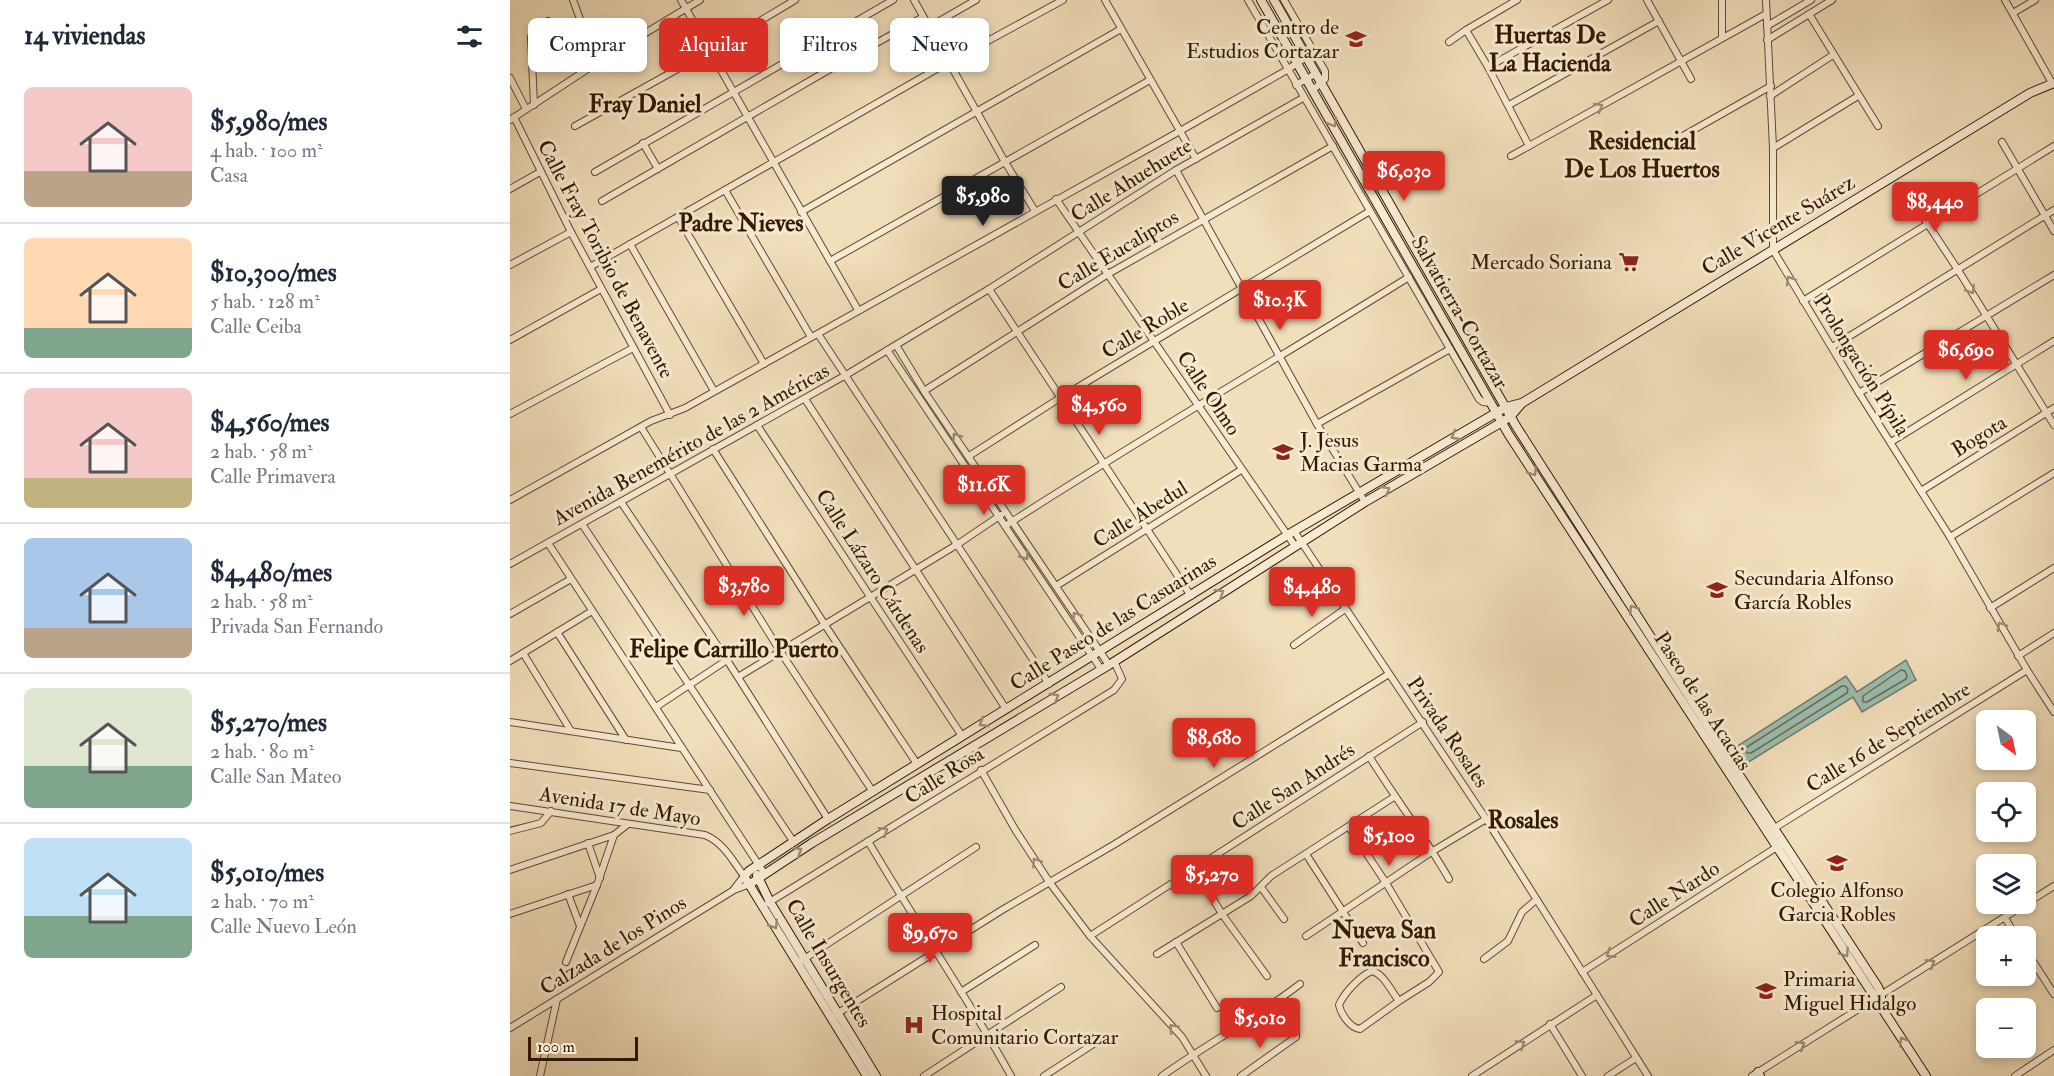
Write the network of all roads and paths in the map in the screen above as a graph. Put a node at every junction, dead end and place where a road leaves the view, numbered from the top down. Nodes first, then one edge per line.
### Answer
1 (573, 0) edge
2 (681, 0) edge
3 (700, 0) edge
4 (795, 0) edge
5 (893, 0) edge
6 (914, 0) edge
7 (976, 0) edge
8 (1063, 0) edge
9 (1106, 0) edge
10 (1248, 0) edge
11 (1261, 0) edge
12 (1274, 0) edge
13 (1284, 0) edge
14 (1517, 0) edge
15 (1608, 0) edge
16 (1647, 0) edge
17 (1722, 0) edge
18 (1766, 0) edge
19 (1811, 0) edge
20 (1832, 0) edge
21 (2005, 0) edge
22 (2035, 0) edge
23 (686, 9) junction
24 (2013, 13) junction
25 (1766, 14) junction
26 (1809, 14) junction
27 (923, 17) joint
28 (580, 18) edge
29 (691, 18) edge
30 (765, 18) edge
31 (945, 18) edge
32 (1659, 21) junction
33 (1767, 26) junction
34 (1121, 29) junction
35 (1466, 30) junction
36 (647, 32) edge
37 (1722, 38) junction
38 (989, 40) edge
39 (1767, 40) junction
40 (1449, 42) dead end
41 (1833, 55) junction
42 (1306, 57) junction
43 (1681, 61) junction
44 (1297, 63) junction
45 (1488, 67) junction
46 (1287, 70) junction
47 (533, 72) edge
48 (584, 72) edge
49 (672, 72) edge
50 (722, 72) edge
51 (931, 72) edge
52 (955, 72) edge
53 (1315, 74) junction
54 (510, 78) edge
55 (1306, 79) junction
56 (1692, 79) dead end
57 (1150, 80) junction
58 (2053, 83) edge
59 (1322, 84) junction
60 (1296, 85) junction
61 (1771, 86) junction
62 (1312, 90) junction
63 (733, 93) junction
64 (1770, 96) junction
65 (1858, 96) junction
66 (1303, 98) junction
67 (534, 105) junction
68 (1509, 105) junction
69 (526, 109) junction
70 (977, 112) junction
71 (747, 117) junction
72 (512, 118) edge
73 (575, 126) dead end
74 (1878, 126) dead end
75 (1180, 131) junction
76 (1681, 137) dead end
77 (2002, 142) dead end
78 (643, 143) junction
79 (1333, 146) junction
80 (1529, 146) junction
81 (2054, 146) edge
82 (1773, 148) junction
83 (1511, 156) dead end
84 (1196, 159) junction
85 (1005, 162) junction
86 (772, 163) junction
87 (2016, 168) junction
88 (657, 169) junction
89 (1176, 170) junction
90 (540, 172) junction
91 (595, 172) dead end
92 (510, 189) edge
93 (725, 189) junction
94 (1910, 197) dead end
95 (1056, 199) junction
96 (602, 201) dead end
97 (2054, 210) edge
98 (1035, 211) junction
99 (1370, 211) junction
100 (801, 212) junction
101 (2045, 215) junction
102 (678, 216) junction
103 (1203, 219) junction
104 (1928, 223) junction
105 (2054, 231) edge
106 (571, 232) junction
107 (1077, 232) junction
108 (630, 244) junction
109 (1773, 250) junction
110 (830, 261) junction
111 (510, 265) edge
112 (590, 267) junction
113 (1958, 270) junction
114 (1108, 274) junction
115 (2054, 275) edge
116 (1409, 277) junction
117 (1242, 288) junction
118 (601, 289) junction
119 (989, 289) junction
120 (1803, 301) junction
121 (858, 310) junction
122 (1987, 316) junction
123 (1016, 332) junction
124 (814, 335) junction
125 (510, 340) edge
126 (1155, 341) junction
127 (2054, 341) edge
128 (896, 345) junction
129 (1832, 347) junction
130 (633, 348) junction
131 (1450, 349) junction
132 (887, 350) junction
133 (1281, 357) junction
134 (2017, 363) junction
135 (764, 364) junction
136 (846, 375) junction
137 (924, 391) junction
138 (714, 392) junction
139 (1859, 393) junction
140 (1060, 398) junction
141 (805, 399) junction
142 (1522, 402) junction
143 (1491, 403) junction
144 (1197, 405) junction
145 (1506, 407) junction
146 (2054, 408) edge
147 (1496, 412) junction
148 (2047, 413) junction
149 (510, 414) edge
150 (670, 415) junction
151 (1511, 416) junction
152 (1502, 422) junction
153 (1317, 424) junction
154 (757, 425) junction
155 (2054, 425) edge
156 (641, 427) junction
157 (1891, 442) junction
158 (713, 449) junction
159 (969, 456) junction
160 (1103, 464) junction
161 (1241, 470) junction
162 (2054, 473) edge
163 (669, 474) junction
164 (1921, 491) junction
165 (1358, 492) junction
166 (510, 500) edge
167 (621, 502) junction
168 (1365, 502) junction
169 (1006, 512) junction
170 (999, 517) junction
171 (1012, 521) junction
172 (582, 524) junction
173 (1005, 526) junction
174 (1146, 530) junction
175 (1291, 533) junction
176 (1950, 537) junction
177 (548, 543) junction
178 (958, 544) junction
179 (1298, 544) junction
180 (510, 564) edge
181 (2054, 568) edge
182 (915, 570) junction
183 (571, 579) junction
184 (1056, 586) junction
185 (1191, 596) junction
186 (870, 598) junction
187 (1990, 608) junction
188 (1345, 609) junction
189 (592, 611) junction
190 (510, 614) edge
191 (825, 625) junction
192 (557, 632) junction
193 (2054, 633) edge
194 (1294, 645) dead end
195 (780, 651) junction
196 (523, 653) junction
197 (1097, 654) junction
198 (2018, 656) junction
199 (727, 660) junction
200 (510, 661) edge
201 (1113, 667) junction
202 (2027, 670) junction
203 (1389, 674) junction
204 (738, 677) junction
205 (1049, 684) junction
206 (688, 686) junction
207 (657, 707) junction
208 (1006, 709) junction
209 (2054, 711) edge
210 (510, 722) edge
211 (1423, 722) junction
212 (571, 731) junction
213 (962, 736) junction
214 (626, 740) junction
215 (681, 748) junction
216 (1369, 756) junction
217 (510, 763) edge
218 (917, 764) junction
219 (981, 770) junction
220 (710, 790) junction
221 (873, 792) junction
222 (1394, 797) junction
223 (510, 806) edge
224 (551, 811) junction
225 (828, 819) junction
226 (1486, 819) junction
227 (628, 824) junction
228 (1349, 827) junction
229 (510, 831) edge
230 (1771, 831) junction
231 (614, 835) junction
232 (792, 841) junction
233 (868, 841) junction
234 (588, 843) junction
235 (1780, 845) junction
236 (976, 847) dead end
237 (1433, 851) junction
238 (1306, 855) junction
239 (756, 866) junction
240 (1195, 869) junction
241 (510, 870) edge
242 (761, 875) junction
243 (744, 876) junction
244 (1449, 879) dead end
245 (599, 882) junction
246 (1050, 883) junction
247 (1386, 883) junction
248 (750, 884) junction
249 (2054, 886) edge
250 (1261, 887) junction
251 (734, 890) junction
252 (568, 894) junction
253 (901, 897) junction
254 (1536, 900) junction
255 (766, 904) junction
256 (1342, 913) junction
257 (510, 914) edge
258 (1222, 914) junction
259 (2005, 918) junction
260 (1284, 919) dead end
261 (580, 926) junction
262 (2010, 926) edge
263 (1090, 936) junction
264 (1306, 936) dead end
265 (1176, 942) junction
266 (1363, 943) dead end
267 (1035, 945) dead end
268 (937, 951) junction
269 (1157, 954) dead end
270 (1484, 959) dead end
271 (802, 961) junction
272 (566, 962) dead end
273 (2036, 966) edge
274 (1582, 972) junction
275 (1267, 976) dead end
276 (1300, 984) dead end
277 (1061, 987) dead end
278 (961, 992) junction
279 (2054, 994) edge
280 (1597, 995) junction
281 (1878, 996) junction
282 (557, 999) junction
283 (1277, 1001) junction
284 (1398, 1001) junction
285 (1217, 1008) dead end
286 (835, 1015) junction
287 (1550, 1024) junction
288 (510, 1028) edge
289 (989, 1035) junction
290 (1095, 1043) dead end
291 (2054, 1050) edge
292 (1193, 1054) junction
293 (1636, 1058) junction
294 (1756, 1075) edge
295 (540, 1076) edge
296 (867, 1076) edge
297 (876, 1076) edge
298 (924, 1076) edge
299 (1011, 1076) edge
300 (1044, 1076) edge
301 (1162, 1076) edge
302 (1206, 1076) edge
303 (1241, 1076) edge
304 (1472, 1076) edge
305 (1582, 1076) edge
306 (1608, 1076) edge
307 (1648, 1076) edge
308 (1926, 1076) edge
309 (2015, 1076) edge

1 - 28 street
2 - 23 street
3 - 23 street
4 - 30 street
5 - 63 street
6 - 27 street
7 - 31 street
8 - 38 street
9 - 34 street
10 - 46 street
11 - 44 main road, Salvatierra-Cortazar
12 - 42 main road, Salvatierra-Cortazar
13 - 59 street
14 - 35 street
15 - 45 street
16 - 32 street
17 - 37 street
18 - 25 street
19 - 33 street
20 - 26 street
21 - 24 street
22 - 24 street
23 - 29 street
23 - 36 street
24 - 58 street
25 - 33 street
25 - 37 street
26 - 39 street
26 - 41 street
27 - 71 street
32 - 43 street
32 - 68 street
33 - 39 street
34 - 57 street
34 - 70 street
35 - 40 street
35 - 45 street
37 - 43 street
39 - 61 street
41 - 64 street
41 - 65 street
42 - 44 street
42 - 53 main road, Salvatierra-Cortazar
43 - 56 street
80 -> 43 street
44 - 46 street
44 - 55 main road, Salvatierra-Cortazar
45 - 68 street
46 - 60 street
46 - 75 street
47 - 67 street
48 - 67 street
49 - 73 street
50 - 63 street
51 - 86 street
52 - 70 street
53 - 55 street
53 - 59 main road, Salvatierra-Cortazar
54 - 69 street
55 - 60 street
55 - 62 main road, Salvatierra-Cortazar
57 - 75 street
57 - 85 street
58 - 109 main road, Calle Vicente Suárez
59 - 62 street
59 - 145 main road, Salvatierra-Cortazar
60 - 66 street
61 - 64 street
61 - 76 street
62 -> 143 main road, Salvatierra-Cortazar
63 - 71 street
63 - 78 street
64 - 82 street
65 - 74 street
65 - 82 street
66 - 79 street
66 - 84 street, Calle Ahuehuete
67 - 69 street
68 - 80 street
69 - 72 street
70 - 85 street
70 - 100 street
71 - 86 street
71 - 88 street
72 - 90 street, Calle Fray Toribio de Benavente
75 - 84 street
75 - 95 street
77 - 87 street
78 - 88 street
78 - 91 street
79 - 99 street
79 - 103 street, Calle Eucaliptos
80 - 83 street
81 - 87 street
82 - 109 street
84 - 89 street, Calle Ahuehuete
85 - 98 street
85 - 110 street
86 - 93 street
86 - 100 street
87 - 101 street
87 - 104 street
88 - 96 street
89 - 103 street
89 - 107 street, Calle Ahuehuete
90 - 92 street
90 - 106 street, Calle Fray Toribio de Benavente
93 - 102 street
93 - 124 street
94 - 104 street
95 - 98 street
95 - 107 street, Calle Olmo
97 - 101 street
98 - 121 street
99 - 116 street
99 - 117 street, Calle Roble
100 - 110 street
101 - 105 street
101 - 113 street
102 - 108 street
102 - 135 street
103 - 114 street, Calle Eucaliptos
103 - 117 street
104 - 113 street
104 - 120 street
106 - 111 street
106 - 112 street, Calle Fray Toribio de Benavente
107 - 114 street, Calle Olmo
107 - 119 street, Calle Ahuehuete
108 - 112 street
108 - 138 street
120 -> 109 street, Prolongación Pípila
109 - 142 main road, Calle Vicente Suárez
110 - 121 street
112 - 118 street, Calle Fray Toribio de Benavente
113 -> 122 street
113 - 129 street
114 - 123 street, Calle Eucaliptos
114 - 126 street, Calle Olmo
115 - 122 street
116 - 131 street
116 - 133 street
117 - 126 street, Calle Roble
117 - 133 street
118 - 125 street
118 - 130 street, Calle Fray Toribio de Benavente
119 - 123 street
119 - 128 street, Calle Ahuehuete
120 - 129 street, Prolongación Pípila
121 - 124 street
122 - 134 street
122 - 139 street
123 - 137 street, Calle Eucaliptos
123 - 140 street
124 - 135 street
124 - 136 street
126 - 140 street, Calle Roble
126 - 144 street, Calle Olmo
127 - 134 street
128 - 132 street, Calle Ahuehuete
128 - 137 street
129 - 139 street, Prolongación Pípila
130 - 149 street
130 - 150 street, Calle Fray Toribio de Benavente
131 - 143 street
131 - 153 street
132 - 136 street, Avenida Benemérito de las 2 Américas
132 - 170 street
133 - 144 street
133 - 153 street
134 - 148 street
134 - 157 street
135 - 138 street
136 - 141 street, Avenida Benemérito de las 2 Américas
136 - 178 street
159 -> 137 street
138 - 150 street
139 - 157 street, Prolongación Pípila
140 - 159 street, Calle Roble
140 - 160 street
141 - 154 street, Avenida Benemérito de las 2 Américas
141 - 182 street
142 - 145 main road, Calle Vicente Suárez
142 - 151 main road, Calle Vicente Suárez
143 - 147 main road, Salvatierra-Cortazar
144 - 160 street
144 - 161 street, Calle Olmo
145 - 147 main road, Calle Paseo de las Casuarinas
145 - 151 main road, Salvatierra-Cortazar
146 - 148 street, Bogota
147 - 152 main road, Salvatierra-Cortazar
147 -> 165 main road, Calle Paseo de las Casuarinas
148 - 155 street
148 - 164 street, Bogota
150 - 156 street
151 - 152 main road, Calle Paseo de las Casuarinas
230 -> 151 main road, Paseo de las Acacias
168 -> 152 main road, Calle Paseo de las Casuarinas
152 -> 230 main road, Paseo de las Acacias
153 - 165 street
154 - 158 street, Avenida Benemérito de las 2 Américas
154 - 186 street, Calle Lázaro Cárdenas
156 - 163 street
156 - 166 street
157 - 164 street, Prolongación Pípila
158 - 163 street, Avenida Benemérito de las 2 Américas
158 - 191 street
159 - 169 street
160 - 171 street
160 - 174 street
161 - 174 street, Calle Abedul
161 - 175 street, Calle Olmo
162 - 176 street
163 - 167 street, Avenida Benemérito de las 2 Américas
163 - 195 street
164 - 176 street, Prolongación Pípila
165 - 168 street
165 - 175 main road, Calle Paseo de las Casuarinas
167 - 172 street, Avenida Benemérito de las 2 Américas
167 - 199 street
168 - 179 main road, Calle Paseo de las Casuarinas
169 - 170 street
169 - 171 street
170 - 173 street
170 - 178 street
171 - 173 street
171 - 184 street
172 - 177 street, Avenida Benemérito de las 2 Américas
172 - 206 street
173 -> 197 street
174 - 184 street, Calle Abedul
174 - 185 street
175 - 179 street, Calle Olmo
175 - 185 main road, Calle Paseo de las Casuarinas
176 - 187 street, Prolongación Pípila
177 - 180 street, Avenida Benemérito de las 2 Américas
177 - 183 street
178 - 182 street
178 - 205 street
179 - 188 street, Privada Rosales
201 -> 179 main road, Calle Paseo de las Casuarinas
181 - 187 street
182 - 186 street
182 - 208 street
183 - 189 street
183 - 190 street
197 -> 184 street
185 - 197 main road, Calle Paseo de las Casuarinas
186 - 191 street
186 - 213 street, Calle Lázaro Cárdenas
198 -> 187 street, Prolongación Pípila
188 - 194 street
188 - 203 street, Privada Rosales
189 - 192 street
189 - 207 street
191 - 195 street
191 - 218 street
192 - 196 street
192 - 214 street
193 - 198 street
195 - 204 street
195 - 221 street
196 - 200 street
196 - 212 street
197 - 201 street
197 - 205 main road, Calle Paseo de las Casuarinas
198 - 202 street, Prolongación Pípila
199 - 204 street
199 - 206 street
201 - 219 street, Calle Rosa
242 -> 201 main road, Calle Paseo de las Casuarinas
202 - 209 street, Prolongación Pípila
202 - 230 street, Calle 16 de Septiembre
203 - 211 street, Privada Rosales
203 - 246 street
204 - 225 street
205 - 208 main road, Calle Paseo de las Casuarinas
206 - 207 street
206 - 232 street
207 - 215 street
208 -> 213 main road, Calle Paseo de las Casuarinas
210 - 212 street
211 - 216 street, Calle San Andrés
211 - 226 street, Privada Rosales
212 - 214 street
213 - 218 main road, Calle Paseo de las Casuarinas
214 - 215 street
215 - 220 street
216 - 222 street
216 - 240 street, Calle San Andrés
217 - 220 street
218 - 221 main road, Calle Paseo de las Casuarinas
233 -> 219 street, Calle Rosa
246 -> 219 street
220 - 239 street
221 - 225 main road, Calle Paseo de las Casuarinas
222 - 228 street
222 - 237 street
223 - 224 street, Avenida 17 de Mayo
224 - 227 street, Avenida 17 de Mayo
224 - 229 street
225 - 232 main road, Calle Paseo de las Casuarinas
226 - 237 street
226 - 254 street, Privada Rosales
227 - 231 street
227 - 243 street, Avenida 17 de Mayo
228 - 238 street
228 - 247 street
230 - 235 main road, Paseo de las Acacias
231 - 234 street
231 - 245 street
232 - 239 main road, Calle Paseo de las Casuarinas
233 - 253 street
233 - 255 street, Calle Rosa
234 - 241 street
234 - 245 street
235 -> 274 street, Calle Nardo
235 - 281 main road, Paseo de las Acacias
236 - 253 street
237 - 244 street
237 - 247 street
238 - 250 street
238 - 256 street
239 - 242 main road, Calle Insurgentes
239 - 243 main road, Calle Paseo de las Casuarinas
240 - 258 street
240 - 263 street, Calle San Andrés
242 - 248 main road, Calle Paseo de las Casuarinas
242 - 255 main road, Calle Insurgentes
243 - 248 main road, Calle Insurgentes
243 - 251 street, Calzada de los Pinos
245 - 252 street
245 - 261 street
246 - 263 street
246 - 268 street
247 - 256 street
247 - 284 street
248 - 251 street, Calzada de los Pinos
248 - 255 main road, Calle Insurgentes
249 - 259 street
250 - 258 street
250 - 260 street
251 - 282 street, Calzada de los Pinos
252 - 257 street
252 - 261 street
253 - 268 street
253 - 271 street
254 - 270 street
254 - 274 street, Privada Rosales
255 - 271 main road, Calle Insurgentes
256 - 264 street
256 - 266 street
258 - 265 street
258 - 275 street
259 - 262 street
281 -> 259 street
261 - 272 street
292 -> 263 street
265 - 269 street
265 - 285 street
267 - 278 street
268 - 278 street
268 - 286 street
271 - 286 main road, Calle Insurgentes
273 - 279 street
274 - 280 street, Privada Rosales
276 - 283 street
277 - 289 street
278 - 289 street
280 - 287 street
280 - 293 street, Privada Rosales
294 -> 281 street
308 -> 281 main road, Paseo de las Acacias
282 - 288 street, Calzada de los Pinos
282 - 295 street
283 - 292 street
283 - 303 street
284 - 284 street
286 - 296 main road, Calle Insurgentes
286 - 297 main road, Calle Insurgentes
304 -> 287 street
287 - 305 street
289 - 298 street
289 - 299 street
290 - 300 street
291 - 309 street
292 - 301 street
292 - 302 street
293 - 306 street
293 - 307 street, Privada Rosales

